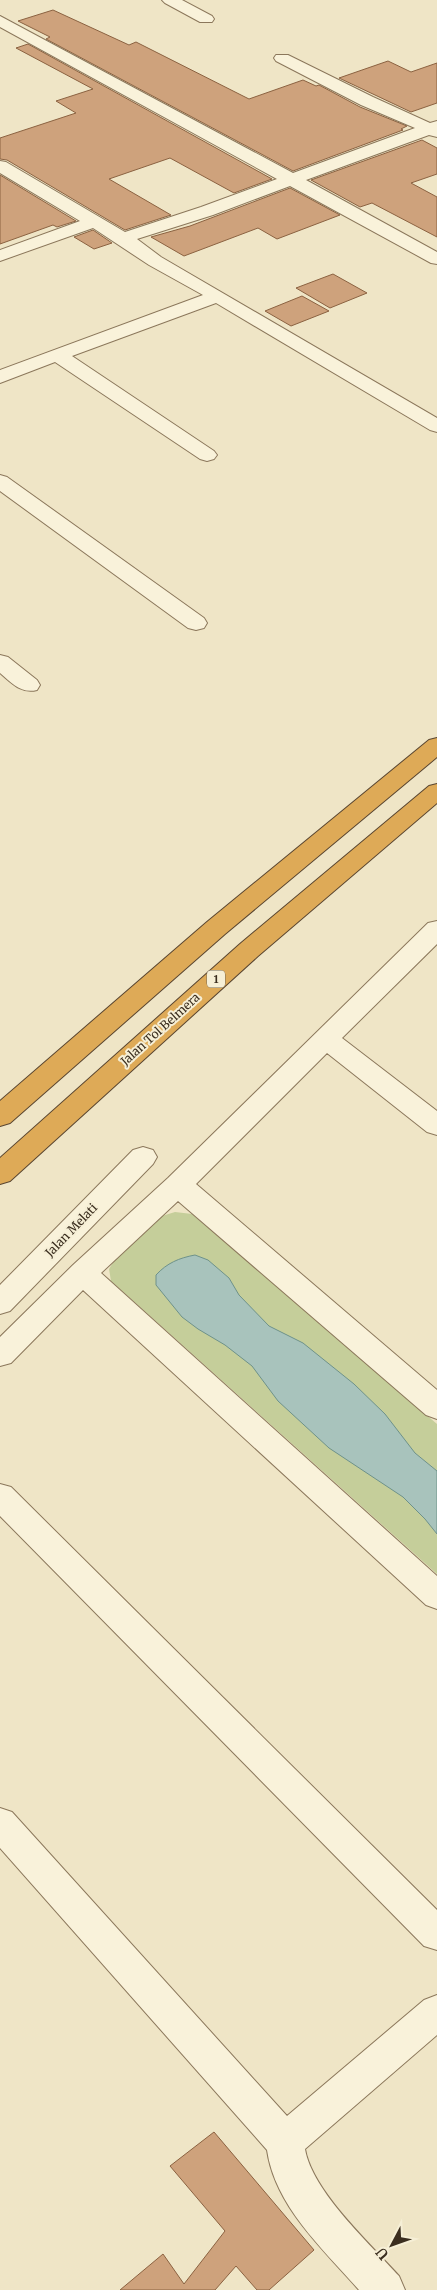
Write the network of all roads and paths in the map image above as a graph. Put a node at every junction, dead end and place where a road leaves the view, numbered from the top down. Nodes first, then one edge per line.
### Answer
1 (170, 0) edge
2 (206, 19) dead end
3 (0, 21) edge
4 (282, 58) dead end
5 (435, 129) edge
6 (0, 166) edge
7 (289, 180) junction
8 (93, 222) junction
9 (123, 238) junction
10 (0, 256) edge
11 (437, 259) edge
12 (218, 296) junction
13 (57, 355) junction
14 (0, 377) edge
15 (437, 426) edge
16 (207, 455) dead end
17 (0, 481) edge
18 (196, 623) dead end
19 (0, 662) edge
20 (30, 685) dead end
21 (437, 745) edge
22 (437, 791) edge
23 (437, 929) edge
24 (327, 1040) junction
25 (0, 1116) edge
26 (437, 1125) edge
27 (143, 1157) dead end
28 (0, 1174) edge
29 (178, 1186) junction
30 (83, 1274) junction
31 (0, 1303) edge
32 (0, 1355) edge
33 (437, 1407) edge
34 (0, 1496) edge
35 (437, 1596) edge
36 (0, 1823) edge
37 (437, 1934) edge
38 (437, 2012) edge
39 (285, 2142) junction
40 (385, 2290) edge

1 - 2 street
3 - 7 street
4 - 5 street
5 - 7 street
6 - 8 street
7 - 9 street
7 - 11 street
8 - 9 street
8 - 10 street
9 - 12 street
12 - 13 street
12 - 15 street
13 - 14 street
13 - 16 street
17 - 18 street
19 - 20 street
21 - 25 highway
22 - 28 highway, Jalan Tol Belmera / 1
23 - 24 street
24 - 26 street
24 - 29 street
27 - 31 street, Jalan Melati
29 - 30 street
29 - 33 street
30 - 32 street
30 - 35 street
34 - 37 street
36 - 39 street
38 - 39 street
39 - 40 street

